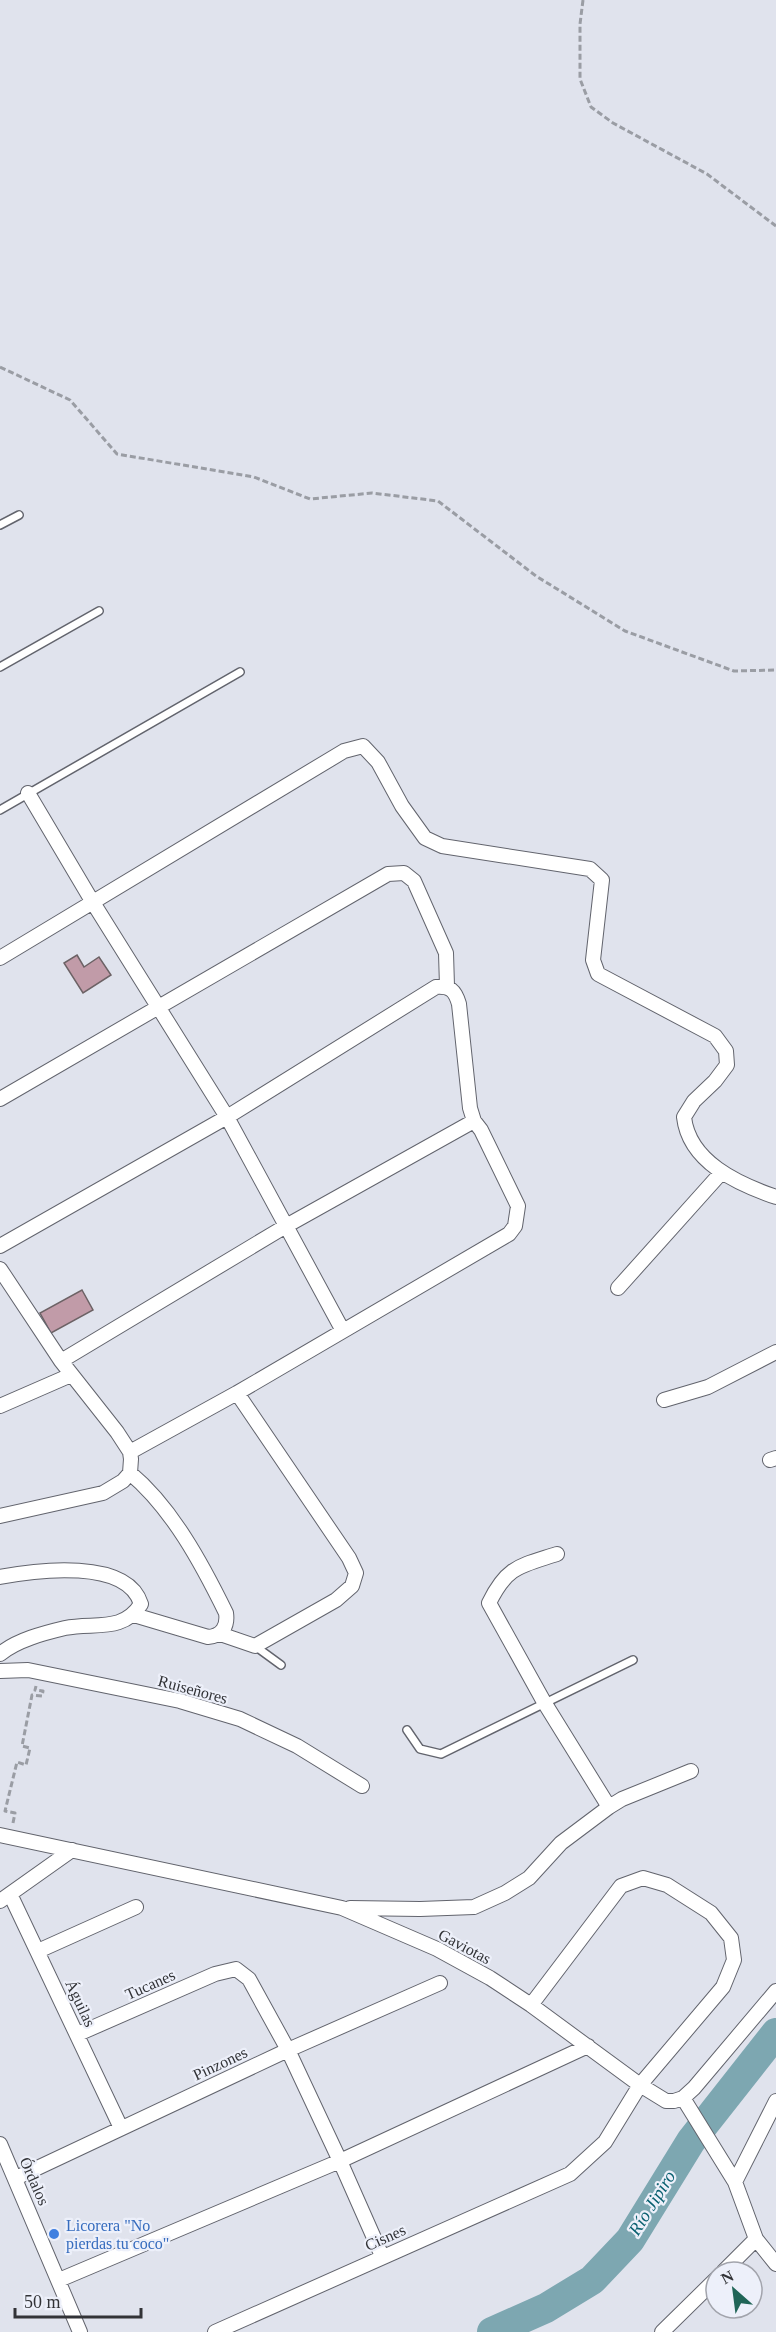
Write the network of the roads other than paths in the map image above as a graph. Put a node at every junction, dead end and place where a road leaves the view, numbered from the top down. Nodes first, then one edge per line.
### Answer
1 (19, 515) dead end
2 (0, 525) edge
3 (99, 611) dead end
4 (0, 667) edge
5 (240, 672) dead end
6 (28, 793) junction
7 (0, 810) edge
8 (92, 901) junction
9 (0, 958) edge
10 (447, 986) junction
11 (158, 1007) junction
12 (0, 1099) edge
13 (227, 1117) junction
14 (474, 1121) junction
15 (721, 1173) junction
16 (776, 1197) edge
17 (286, 1226) junction
18 (0, 1246) edge
19 (0, 1269) edge
20 (618, 1288) dead end
21 (343, 1331) junction
22 (776, 1352) edge
23 (61, 1361) junction
24 (71, 1375) junction
25 (237, 1393) junction
26 (664, 1400) dead end
27 (0, 1406) edge
28 (130, 1452) junction
29 (130, 1473) junction
30 (0, 1516) edge
31 (557, 1554) dead end
32 (0, 1577) edge
33 (134, 1615) junction
34 (220, 1634) junction
35 (255, 1646) junction
36 (0, 1654) edge
37 (633, 1660) dead end
38 (281, 1665) dead end
39 (0, 1671) edge
40 (544, 1702) junction
41 (407, 1730) dead end
42 (691, 1771) dead end
43 (362, 1786) dead end
44 (609, 1807) junction
45 (5, 1836) edge
46 (72, 1850) junction
47 (5, 1898) edge
48 (136, 1907) dead end
49 (342, 1908) junction
50 (38, 1951) junction
51 (440, 1983) dead end
52 (776, 1991) edge
53 (531, 2005) junction
54 (78, 2034) junction
55 (588, 2046) junction
56 (288, 2050) junction
57 (640, 2085) junction
58 (776, 2101) edge
59 (686, 2103) junction
60 (121, 2128) junction
61 (0, 2144) edge
62 (340, 2161) junction
63 (16, 2178) junction
64 (735, 2182) junction
65 (756, 2239) junction
66 (382, 2256) junction
67 (735, 2260) edge
68 (776, 2264) edge
69 (58, 2280) junction
70 (704, 2291) edge
71 (80, 2332) edge
72 (215, 2332) edge
73 (662, 2332) edge

1 - 2 lane
3 - 4 lane
5 - 6 lane
6 - 7 lane
6 - 8 street
8 - 9 street
8 - 11 street
8 - 15 street
10 - 11 street
10 - 13 street
10 - 14 street
11 - 12 street
11 - 13 street
13 - 17 street
13 - 18 street
14 - 17 street
14 - 21 street
15 - 16 street
15 - 20 street
17 - 21 street
17 - 23 street
19 - 23 street
21 - 25 street
22 - 26 street
23 - 24 street
24 - 27 street
24 - 28 street
25 - 28 street
25 - 35 street
28 - 29 street
29 - 30 street
29 - 34 street
31 - 40 street
32 - 33 street
33 - 34 street
33 - 36 street
34 - 35 street
35 - 38 lane
37 - 40 lane
39 - 43 street, Ruiseñores
40 - 41 lane
40 - 44 street
42 - 44 street
44 - 49 street
45 - 46 street, Gaviotas
46 - 47 street
46 - 49 street, Gaviotas
47 - 50 street, Águilas
48 - 50 street
49 - 53 street, Gaviotas
50 - 54 street, Águilas
51 - 56 street, Pinzones
52 - 59 street
53 - 55 street, Gaviotas
53 - 57 street, Cisnes
54 - 56 street, Tucanes
54 - 60 street, Águilas
55 - 57 street, Gaviotas
55 - 62 street
56 - 60 street, Pinzones
56 - 62 street
57 - 59 street, Gaviotas
57 - 66 street, Cisnes
58 - 64 street
59 - 64 street
60 - 63 street, Pinzones
61 - 63 street, Órdalos
62 - 66 street
62 - 69 street
63 - 69 street, Órdalos
64 - 65 street
65 - 67 street
65 - 68 street
66 - 72 street, Cisnes
69 - 71 street, Órdalos
70 - 73 street

